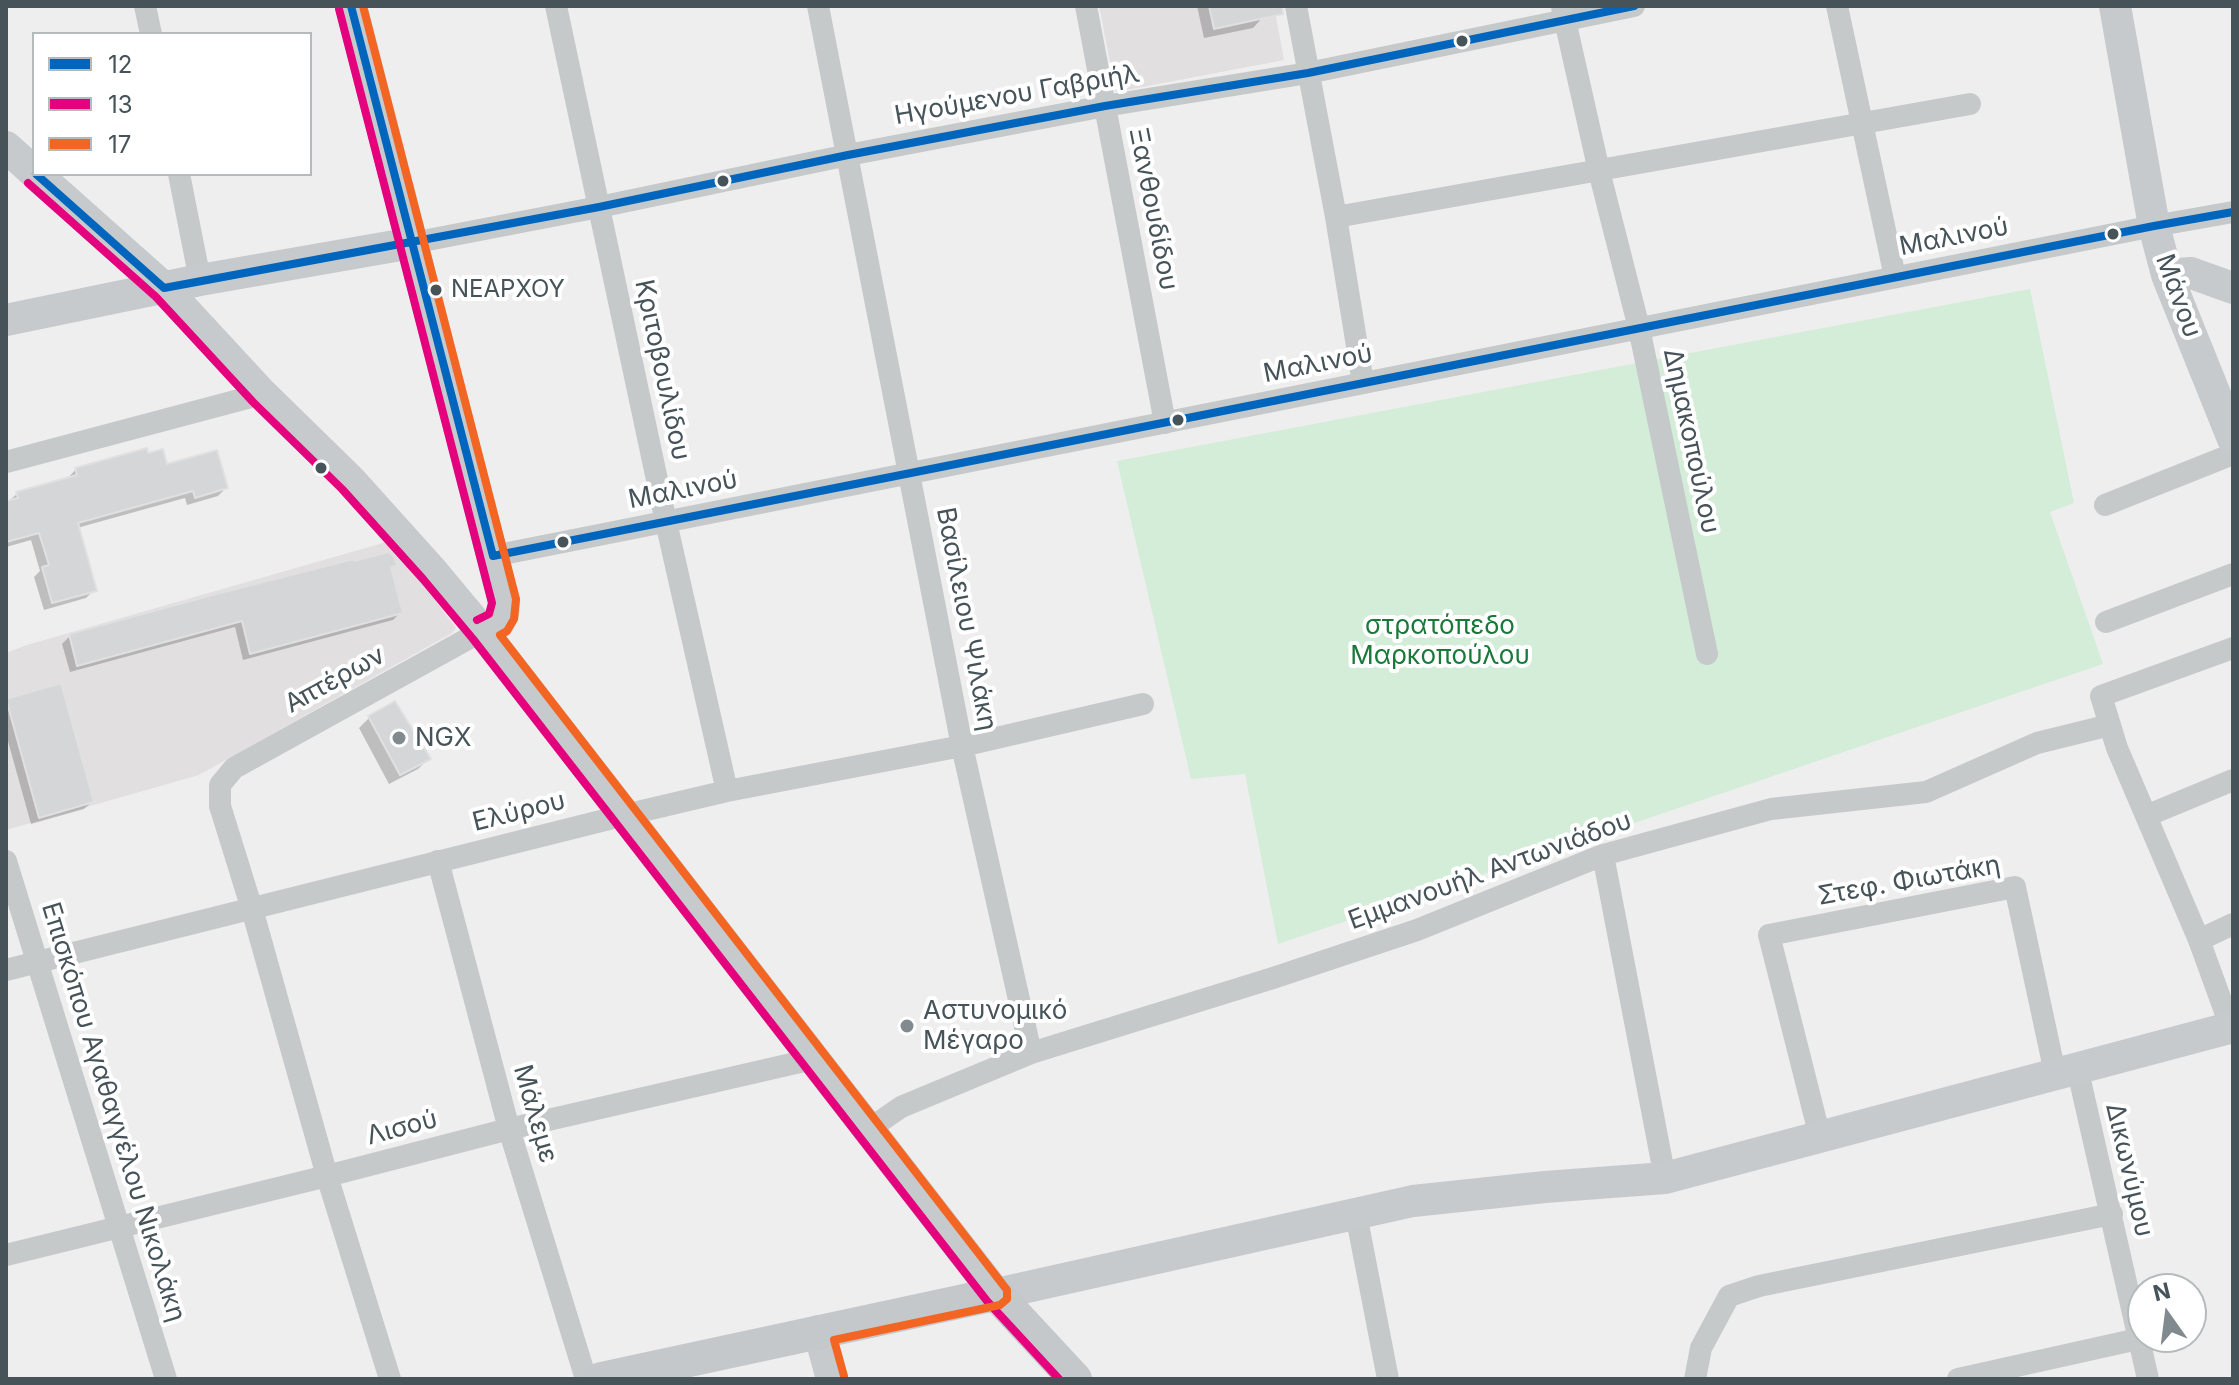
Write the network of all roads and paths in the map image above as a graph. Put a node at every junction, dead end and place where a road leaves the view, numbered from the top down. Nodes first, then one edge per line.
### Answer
1 (145, 6) edge
2 (351, 6) edge
3 (556, 6) edge
4 (818, 6) edge
5 (1086, 6) edge
6 (1296, 6) edge
7 (1634, 6) edge
8 (1837, 6) edge
9 (2115, 6) edge
10 (1563, 13) edge
11 (151, 32) edge
12 (1308, 73) junction
13 (1970, 104) dead end
14 (1105, 106) junction
15 (1861, 123) junction
16 (6, 147) edge
17 (848, 155) junction
18 (32, 170) edge
19 (1599, 171) junction
20 (38, 176) edge
21 (179, 176) edge
22 (599, 207) junction
23 (2233, 212) edge
24 (1336, 217) junction
25 (2154, 226) junction
26 (412, 243) junction
27 (2167, 275) junction
28 (1895, 277) junction
29 (200, 280) junction
30 (164, 288) junction
31 (2233, 288) edge
32 (6, 320) edge
33 (1639, 328) junction
34 (1363, 383) junction
35 (262, 394) junction
36 (1165, 423) junction
37 (2233, 439) edge
38 (2233, 454) edge
39 (6, 462) edge
40 (909, 474) junction
41 (2105, 505) dead end
42 (666, 522) junction
43 (493, 556) junction
44 (2233, 574) edge
45 (2106, 622) dead end
46 (482, 631) junction
47 (2233, 648) edge
48 (1707, 654) dead end
49 (1143, 704) dead end
50 (2110, 725) junction
51 (962, 746) junction
52 (2233, 780) edge
53 (727, 791) junction
54 (625, 815) junction
55 (2146, 816) junction
56 (1603, 855) junction
57 (6, 861) edge
58 (438, 861) junction
59 (252, 909) junction
60 (2233, 924) edge
61 (2199, 940) junction
62 (37, 962) junction
63 (6, 970) edge
64 (2232, 1027) edge
65 (1031, 1053) junction
66 (813, 1059) junction
67 (2066, 1070) junction
68 (509, 1129) junction
69 (868, 1130) junction
70 (1820, 1137) junction
71 (327, 1176) junction
72 (1665, 1178) junction
73 (1356, 1214) junction
74 (2112, 1214) junction
75 (120, 1227) junction
76 (6, 1255) edge
77 (2127, 1286) edge
78 (996, 1294) junction
79 (819, 1331) junction
80 (2127, 1341) edge
81 (2142, 1353) edge
82 (653, 1373) edge
83 (166, 1379) edge
84 (390, 1379) edge
85 (586, 1379) edge
86 (601, 1379) edge
87 (832, 1379) edge
88 (1075, 1379) edge
89 (1388, 1379) edge
90 (1695, 1379) edge
91 (1958, 1379) edge
92 (2148, 1379) edge

1 - 11 street
2 - 26 street
3 - 22 street, Κριτοβουλίδου
4 - 17 street, Βασίλειου Ψιλάκη
5 - 14 street, Ξανθουδίδου
6 - 12 street
7 - 10 street, Ηγούμενου Γαβριήλ
8 - 15 street
9 - 25 street, Μάνου
10 - 12 street, Ηγούμενου Γαβριήλ
10 - 19 street, Δημακοπούλου
12 - 14 street, Ηγούμενου Γαβριήλ
12 - 24 street
13 - 15 street
14 - 17 street, Ηγούμενου Γαβριήλ
14 - 36 street, Ξανθουδίδου
15 - 19 street
15 - 28 street
16 - 18 street
17 - 22 street, Ηγούμενου Γαβριήλ
17 - 40 street, Βασίλειου Ψιλάκη
19 - 24 street
19 - 33 street, Δημακοπούλου
20 - 30 street
21 - 29 street
22 - 26 street, Ηγούμενου Γαβριήλ
22 - 42 street, Κριτοβουλίδου
23 - 25 street, Μαλινού
24 - 34 street
25 - 27 street, Μάνου
25 - 28 street, Μαλινού
26 - 29 street
26 - 43 street
27 - 31 street
27 - 37 street, Μάνου
28 - 33 street, Μαλινού
29 - 30 street
30 - 32 street
30 - 35 street
33 - 34 street, Μαλινού
33 - 48 street, Δημακοπούλου
34 - 36 street, Μαλινού
35 - 39 street
35 - 46 street
36 - 40 street, Μαλινού
38 - 41 street
40 - 42 street, Μαλινού
40 - 51 street, Βασίλειου Ψιλάκη
42 - 43 street, Μαλινού
42 - 53 street, Κριτοβουλίδου
43 - 46 street
44 - 45 street
46 - 54 street
46 - 59 street, Απτέρων
47 - 50 street
49 - 51 street, Ελύρου
50 - 55 street
50 - 56 street, Εμμανουήλ Αντωνιάδου
51 - 53 street, Ελύρου
51 - 65 street, Βασίλειου Ψιλάκη
52 - 55 street
53 - 54 street, Ελύρου
54 - 58 street, Ελύρου
54 - 66 street
55 - 61 street
56 - 65 street, Εμμανουήλ Αντωνιάδου
56 - 72 street
57 - 62 street, Επισκόπου Αγαθαγγέλου Νικολάκη
58 - 59 street, Ελύρου
58 - 68 street, Μάλεμε
59 - 62 street, Ελύρου
59 - 71 street
60 - 61 street
61 - 64 street
62 - 63 street, Ελύρου
62 - 75 street, Επισκόπου Αγαθαγγέλου Νικολάκη
64 - 67 street
65 - 69 street, Εμμανουήλ Αντωνιάδου
66 - 68 street, Λισού
66 - 69 street
67 - 70 street
67 - 70 street, Στεφ. Φιωτάκη
67 - 74 street, Δικωνύμου
68 - 71 street, Λισού
68 - 85 street, Μάλεμε
69 - 78 street
70 - 72 street
71 - 75 street, Λισού
71 - 84 street
72 - 73 street
73 - 78 street
73 - 89 street
74 - 77 street, Δικωνύμου
74 - 90 street
75 - 76 street, Λισού
75 - 83 street, Επισκόπου Αγαθαγγέλου Νικολάκη
78 - 79 main road
78 - 88 main road
79 - 82 main road
79 - 87 street
80 - 91 street
81 - 92 street, Δικωνύμου
82 - 86 main road

